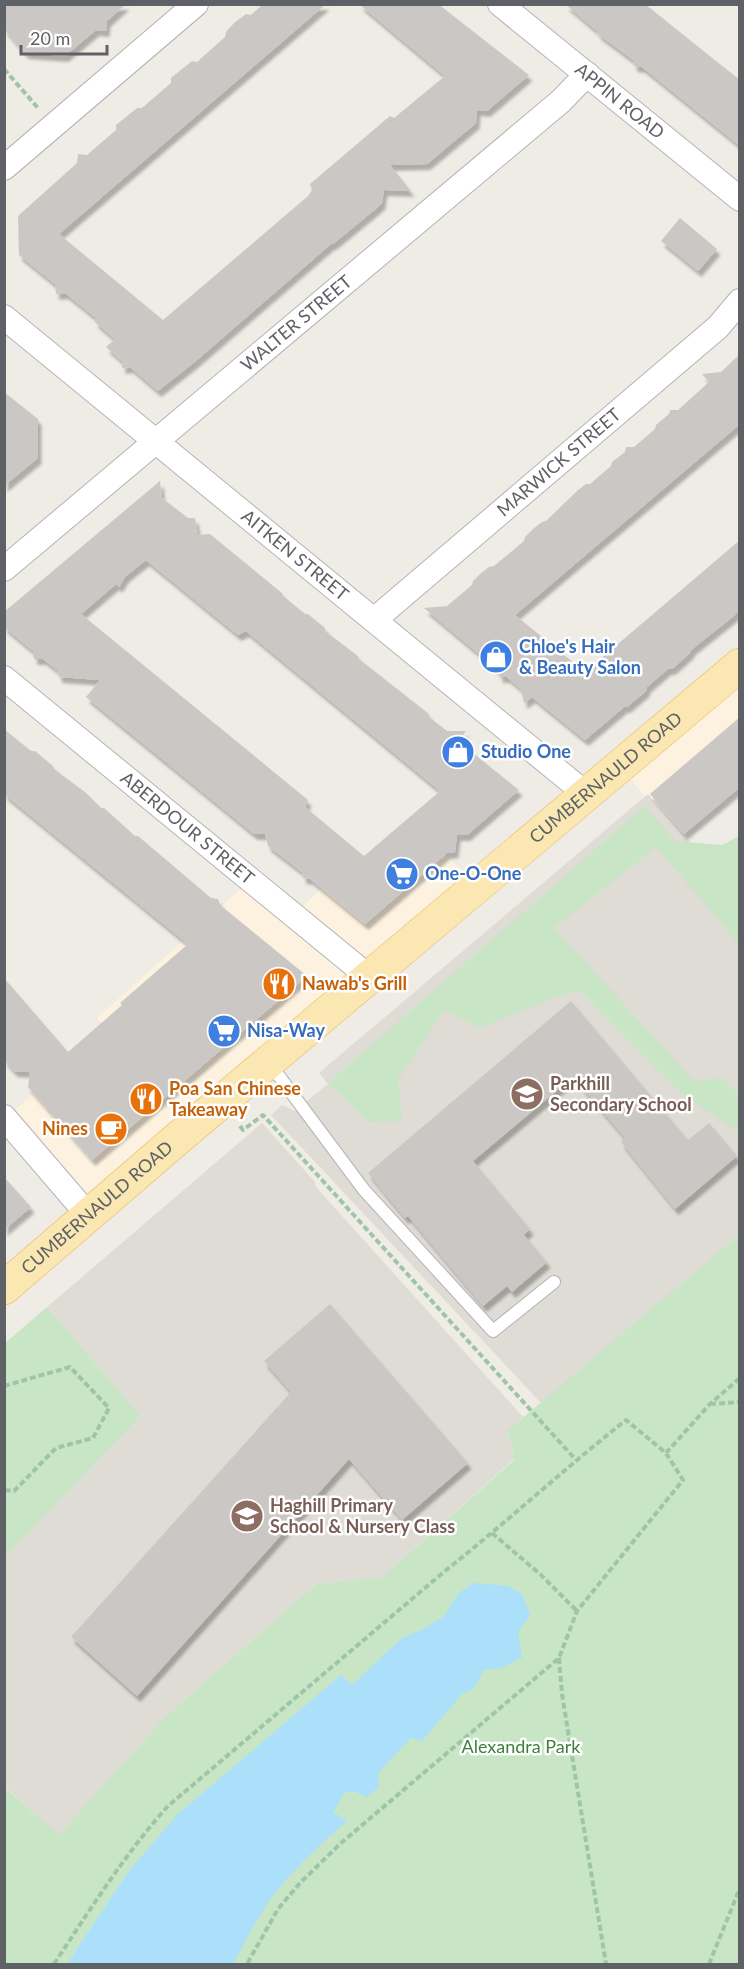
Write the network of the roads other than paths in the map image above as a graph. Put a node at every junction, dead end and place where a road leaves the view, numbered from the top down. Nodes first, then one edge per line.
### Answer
1 (195, 4) edge
2 (500, 4) edge
3 (587, 74) junction
4 (4, 168) edge
5 (740, 199) edge
6 (740, 301) edge
7 (4, 316) edge
8 (155, 441) junction
9 (4, 569) edge
10 (374, 620) junction
11 (740, 665) edge
12 (4, 678) edge
13 (586, 795) junction
14 (369, 977) junction
15 (269, 1063) junction
16 (4, 1117) edge
17 (89, 1216) junction
18 (554, 1282) dead end
19 (4, 1288) edge

1 - 4 street
2 - 3 street, APPIN ROAD
3 - 5 street, APPIN ROAD
3 - 8 street, WALTER STREET
6 - 10 street, MARWICK STREET
7 - 8 street, AITKEN STREET
8 - 9 street, WALTER STREET
8 - 10 street, AITKEN STREET
10 - 13 street, AITKEN STREET
11 - 13 main road, CUMBERNAULD ROAD
12 - 14 street, ABERDOUR STREET
13 - 14 main road, CUMBERNAULD ROAD
14 - 15 main road, CUMBERNAULD ROAD
15 - 17 main road, CUMBERNAULD ROAD
15 - 18 lane
16 - 17 street
17 - 19 main road, CUMBERNAULD ROAD

